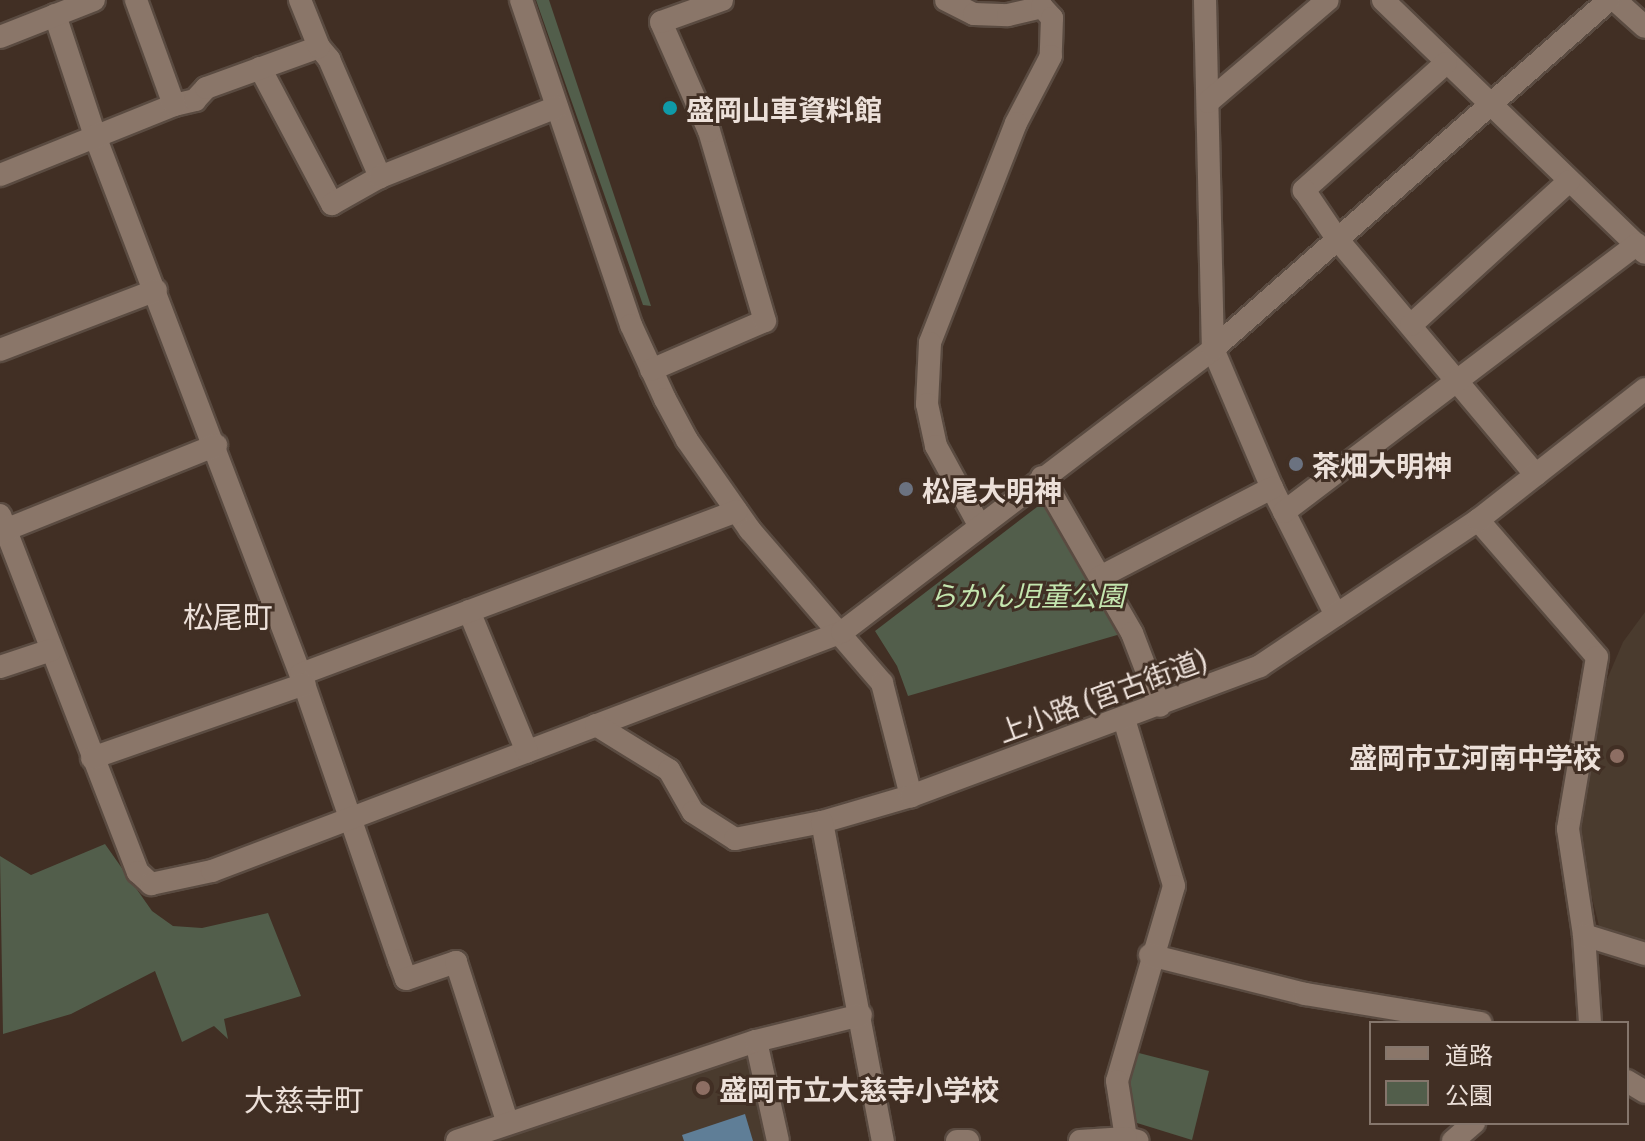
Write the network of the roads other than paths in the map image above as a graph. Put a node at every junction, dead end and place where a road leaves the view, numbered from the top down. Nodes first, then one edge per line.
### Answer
1 (94, 0) edge
2 (136, 0) edge
3 (300, 0) edge
4 (521, 0) edge
5 (722, 0) edge
6 (946, 0) edge
7 (1205, 0) edge
8 (1328, 0) edge
9 (1383, 0) edge
10 (1612, 0) edge
11 (1045, 4) edge
12 (55, 15) junction
13 (1645, 27) edge
14 (0, 37) edge
15 (319, 47) junction
16 (1446, 63) junction
17 (260, 68) junction
18 (1208, 102) junction
19 (174, 105) junction
20 (557, 107) junction
21 (1491, 107) junction
22 (95, 136) junction
23 (0, 175) edge
24 (380, 177) junction
25 (1569, 181) junction
26 (1338, 240) junction
27 (1641, 249) edge
28 (156, 290) junction
29 (1411, 325) junction
30 (1213, 349) junction
31 (0, 350) edge
32 (651, 370) junction
33 (1457, 380) junction
34 (1645, 389) edge
35 (216, 445) junction
36 (1536, 475) junction
37 (1042, 477) junction
38 (1272, 488) junction
39 (736, 511) junction
40 (1284, 512) junction
41 (1478, 520) junction
42 (2, 525) edge
43 (979, 525) junction
44 (1100, 577) junction
45 (469, 611) junction
46 (1336, 615) junction
47 (842, 632) junction
48 (51, 650) junction
49 (0, 667) edge
50 (303, 679) junction
51 (1160, 706) junction
52 (1124, 719) junction
53 (596, 725) junction
54 (527, 752) junction
55 (92, 758) junction
56 (911, 796) junction
57 (352, 820) junction
58 (822, 822) junction
59 (1584, 935) junction
60 (1645, 954) edge
61 (1150, 955) junction
62 (861, 1015) junction
63 (1469, 1021) edge
64 (1590, 1021) edge
65 (756, 1041) junction
66 (507, 1121) junction
67 (1472, 1125) edge
68 (1132, 1139) edge
69 (457, 1141) edge
70 (778, 1141) edge
71 (883, 1141) edge
72 (957, 1141) edge
73 (968, 1141) edge
74 (1080, 1141) edge
75 (1453, 1141) edge

1 - 12 street
2 - 19 street
3 - 15 street
4 - 20 street
5 - 32 street
6 - 11 street
7 - 18 street
8 - 18 street
9 - 16 street
10 - 13 street
10 - 21 street
11 - 43 street
12 - 14 street
12 - 22 street
15 - 17 street
15 - 24 street
16 - 21 street
16 - 26 street
17 - 19 street
17 - 24 street
18 - 30 street
19 - 22 street
20 - 24 street
20 - 32 street
21 - 25 street
21 - 26 street
22 - 23 street
22 - 28 street
25 - 27 street
25 - 29 street
26 - 29 street
26 - 30 street
27 - 33 street
28 - 31 street
28 - 35 street
29 - 33 street
30 - 37 street
30 - 38 street
32 - 39 street
33 - 36 street
33 - 40 street
34 - 36 street, 上小路 (宮古街道)
35 - 42 street
35 - 50 street
36 - 41 street, 上小路 (宮古街道)
37 - 43 street
37 - 44 street
38 - 40 street
38 - 44 street
39 - 45 street
39 - 47 street
40 - 46 street
41 - 46 street, 上小路 (宮古街道)
41 - 59 street
42 - 48 street
43 - 47 street
44 - 51 street
45 - 50 street
45 - 54 street
46 - 51 street, 上小路 (宮古街道)
47 - 53 street
47 - 56 street
48 - 49 street
48 - 55 street
50 - 55 street
50 - 57 street
51 - 52 street, 上小路 (宮古街道)
52 - 56 street, 上小路 (宮古街道)
52 - 61 street
53 - 54 street
53 - 58 street, 上小路 (宮古街道)
54 - 57 street
55 - 57 street
56 - 58 street, 上小路 (宮古街道)
57 - 66 street
58 - 62 street
59 - 60 street
59 - 64 street
61 - 63 street
61 - 68 street
62 - 65 street
62 - 71 street
65 - 66 street
65 - 70 street
66 - 69 street
67 - 75 street
68 - 74 street
72 - 73 street

